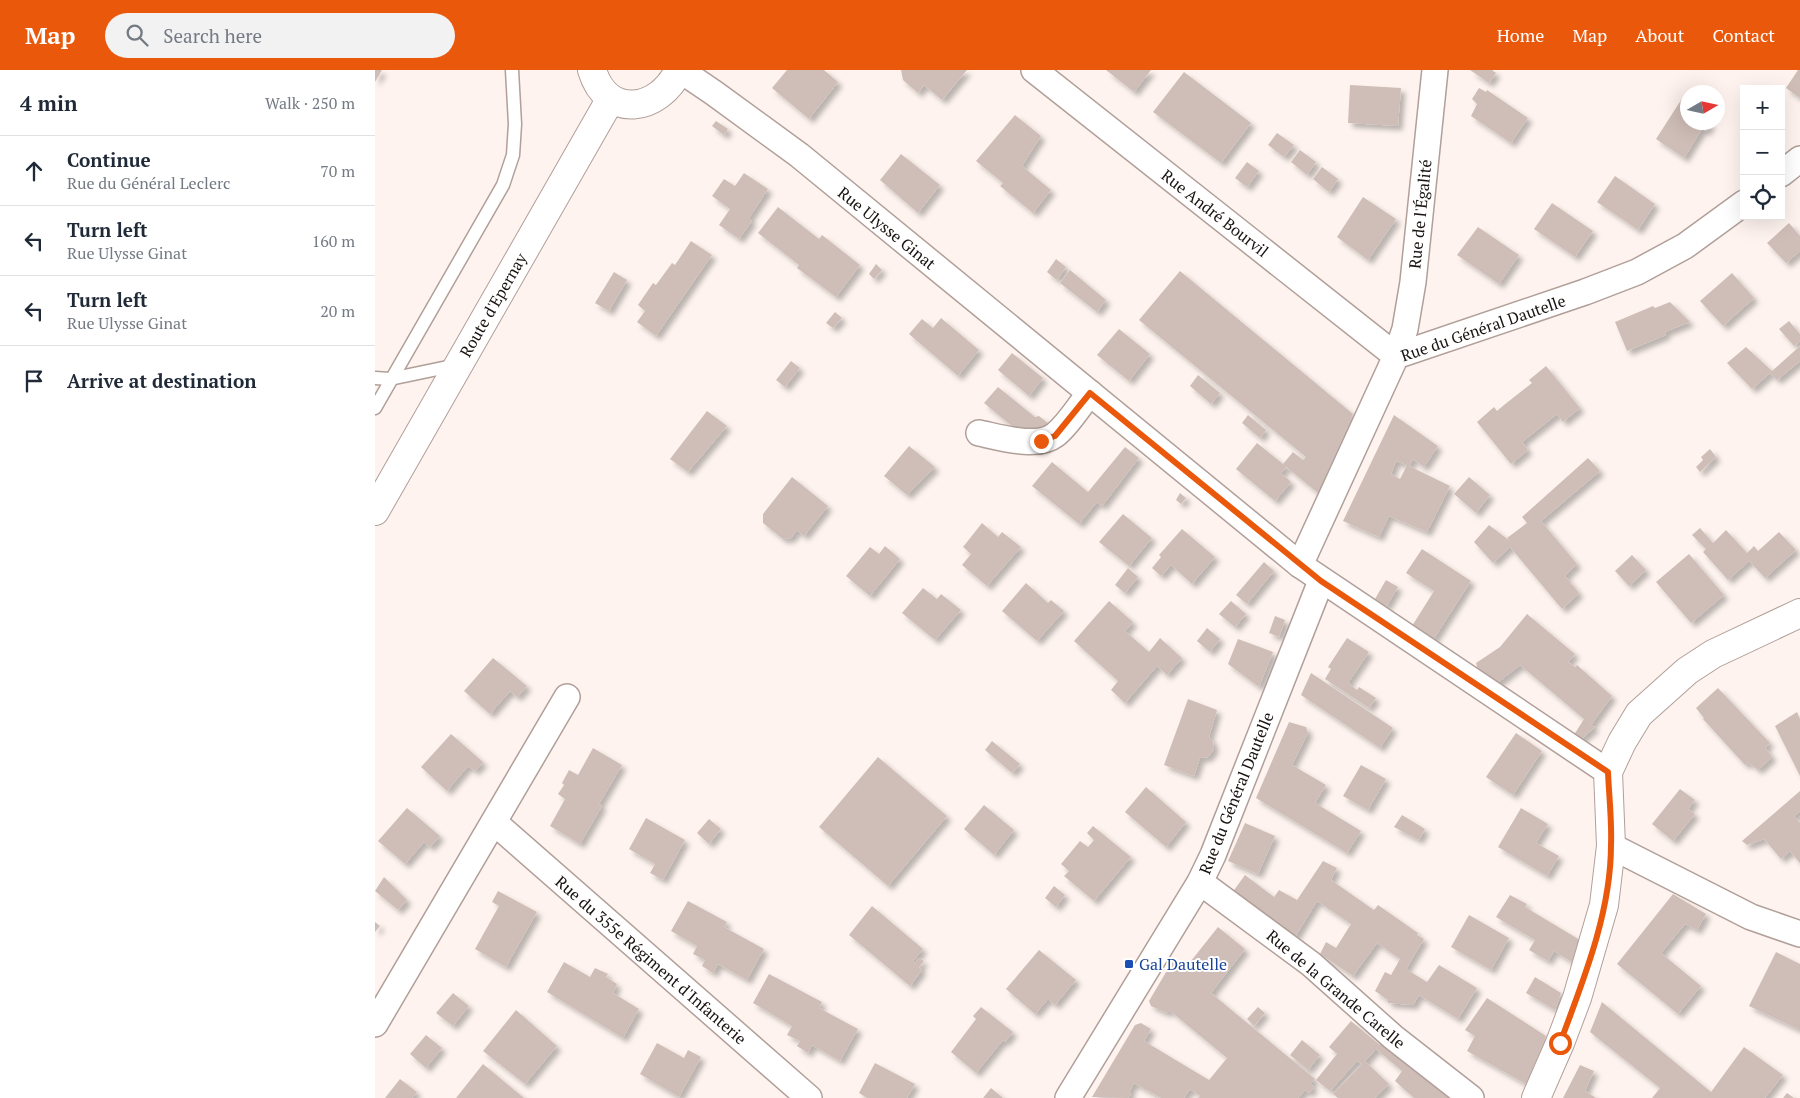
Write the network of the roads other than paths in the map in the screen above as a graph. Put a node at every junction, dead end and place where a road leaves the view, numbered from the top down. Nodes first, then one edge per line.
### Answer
1 (512, 70) edge
2 (591, 70) edge
3 (679, 70) edge
4 (1034, 70) edge
5 (1435, 70) edge
6 (610, 100) junction
7 (1800, 159) edge
8 (1785, 171) edge
9 (1740, 207) edge
10 (1396, 356) junction
11 (460, 364) junction
12 (375, 378) edge
13 (390, 379) junction
14 (1090, 393) junction
15 (375, 408) edge
16 (979, 432) dead end
17 (375, 511) edge
18 (1300, 565) junction
19 (1321, 581) junction
20 (1800, 613) edge
21 (567, 697) dead end
22 (1608, 772) junction
23 (494, 822) junction
24 (1611, 846) junction
25 (1200, 882) junction
26 (1800, 934) edge
27 (375, 1024) edge
28 (809, 1098) edge
29 (1068, 1098) edge
30 (1471, 1098) edge
31 (1536, 1098) edge

1 - 13 lane
2 - 6 main road
3 - 6 main road
3 - 14 street, Rue Ulysse Ginat
4 - 10 street, Rue André Bourvil
5 - 10 street, Rue de l'Égalité
6 - 11 main road, Route d'Epernay
7 - 8 street
9 - 10 street, Rue du Général Dautelle
10 - 18 street, Rue du Général Dautelle
11 - 13 lane
11 - 17 main road, Route d'Epernay
12 - 13 lane
13 - 15 lane
14 - 16 street
14 - 18 street, Rue Ulysse Ginat
18 - 19 street, Rue Ulysse Ginat
19 - 22 street, Rue Ulysse Ginat
19 - 25 street, Rue du Général Dautelle
20 - 22 main road
21 - 23 street
22 - 24 main road
23 - 27 street
23 - 28 street, Rue du 355e Régiment d'Infanterie
24 - 26 street
24 - 31 main road
25 - 29 street, Rue du Général Dautelle
25 - 30 street, Rue de la Grande Carelle

